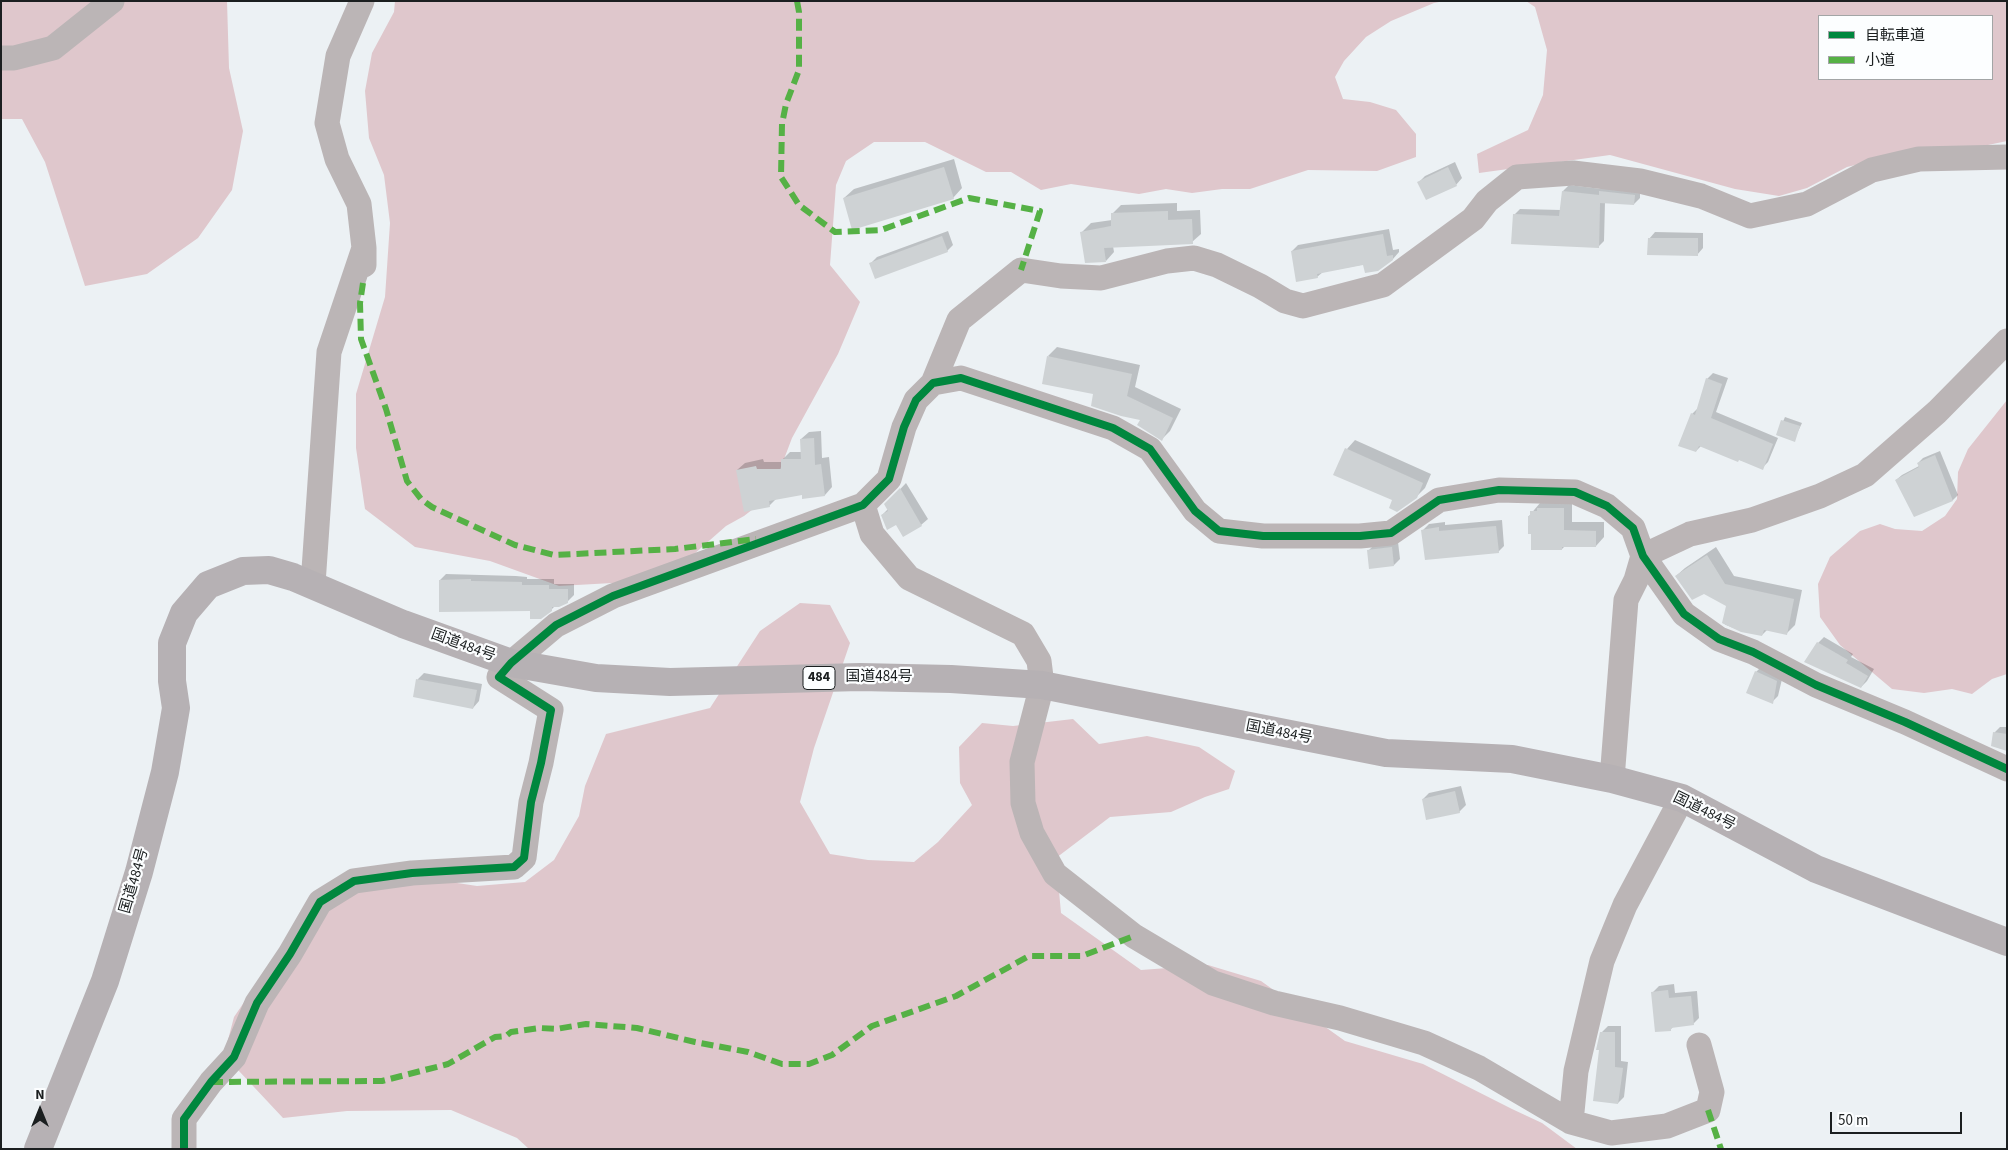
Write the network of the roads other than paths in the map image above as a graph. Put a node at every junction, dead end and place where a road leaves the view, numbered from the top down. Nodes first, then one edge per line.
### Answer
1 (112, 1) edge
2 (362, 1) edge
3 (1, 58) edge
4 (2007, 157) edge
5 (364, 248) junction
6 (363, 283) dead end
7 (2007, 341) edge
8 (934, 383) junction
9 (863, 505) junction
10 (1643, 556) junction
11 (313, 584) junction
12 (510, 663) junction
13 (1042, 685) junction
14 (2007, 769) edge
15 (1612, 779) junction
16 (1682, 798) junction
17 (2007, 942) edge
18 (1699, 1045) dead end
19 (1571, 1122) junction
20 (38, 1149) edge
21 (184, 1149) edge

1 - 3 street
2 - 5 street
4 - 8 street
5 - 6 street
5 - 11 street
7 - 10 street
8 - 9 street
8 - 10 street
9 - 12 street
9 - 13 street
10 - 14 street
10 - 15 street
11 - 12 highway, 国道484号 / 484
11 - 20 highway, 国道484号 / 484
12 - 13 highway, 国道484号 / 484
12 - 21 street
13 - 15 highway, 国道484号 / 484
13 - 19 street
15 - 16 highway, 国道484号 / 484
16 - 17 highway, 国道484号 / 484
16 - 19 street
18 - 19 street

